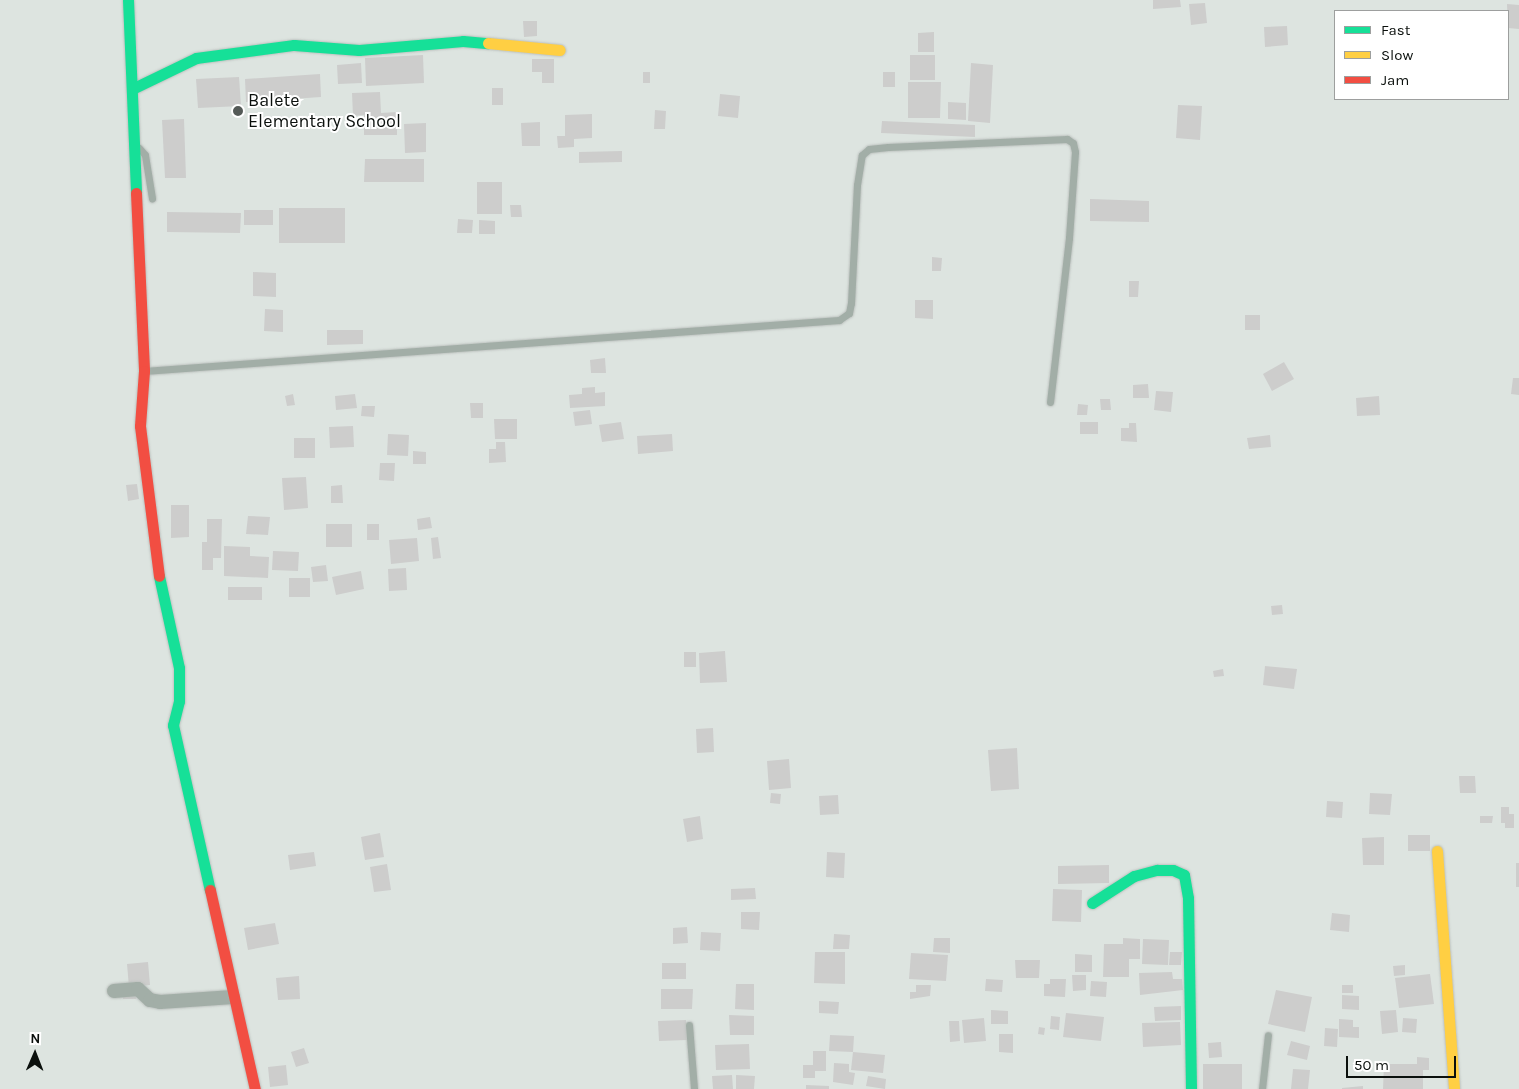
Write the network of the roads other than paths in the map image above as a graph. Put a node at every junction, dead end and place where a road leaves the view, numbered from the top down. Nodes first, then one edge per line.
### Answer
1 (128, 0) edge
2 (560, 50) dead end
3 (134, 88) junction
4 (133, 150) junction
5 (152, 198) dead end
6 (144, 371) junction
7 (1050, 402) dead end
8 (1437, 851) dead end
9 (1092, 903) dead end
10 (114, 991) dead end
11 (233, 996) junction
12 (689, 1025) dead end
13 (1268, 1035) dead end
14 (255, 1089) edge
15 (694, 1089) edge
16 (1191, 1089) edge
17 (1262, 1089) edge
18 (1454, 1089) edge

1 - 3 street
2 - 3 street
3 - 4 street
4 - 5 lane
4 - 6 street
6 - 7 lane
6 - 11 street
8 - 18 street
9 - 16 street
10 - 11 street
11 - 14 street
12 - 15 lane
13 - 17 lane

